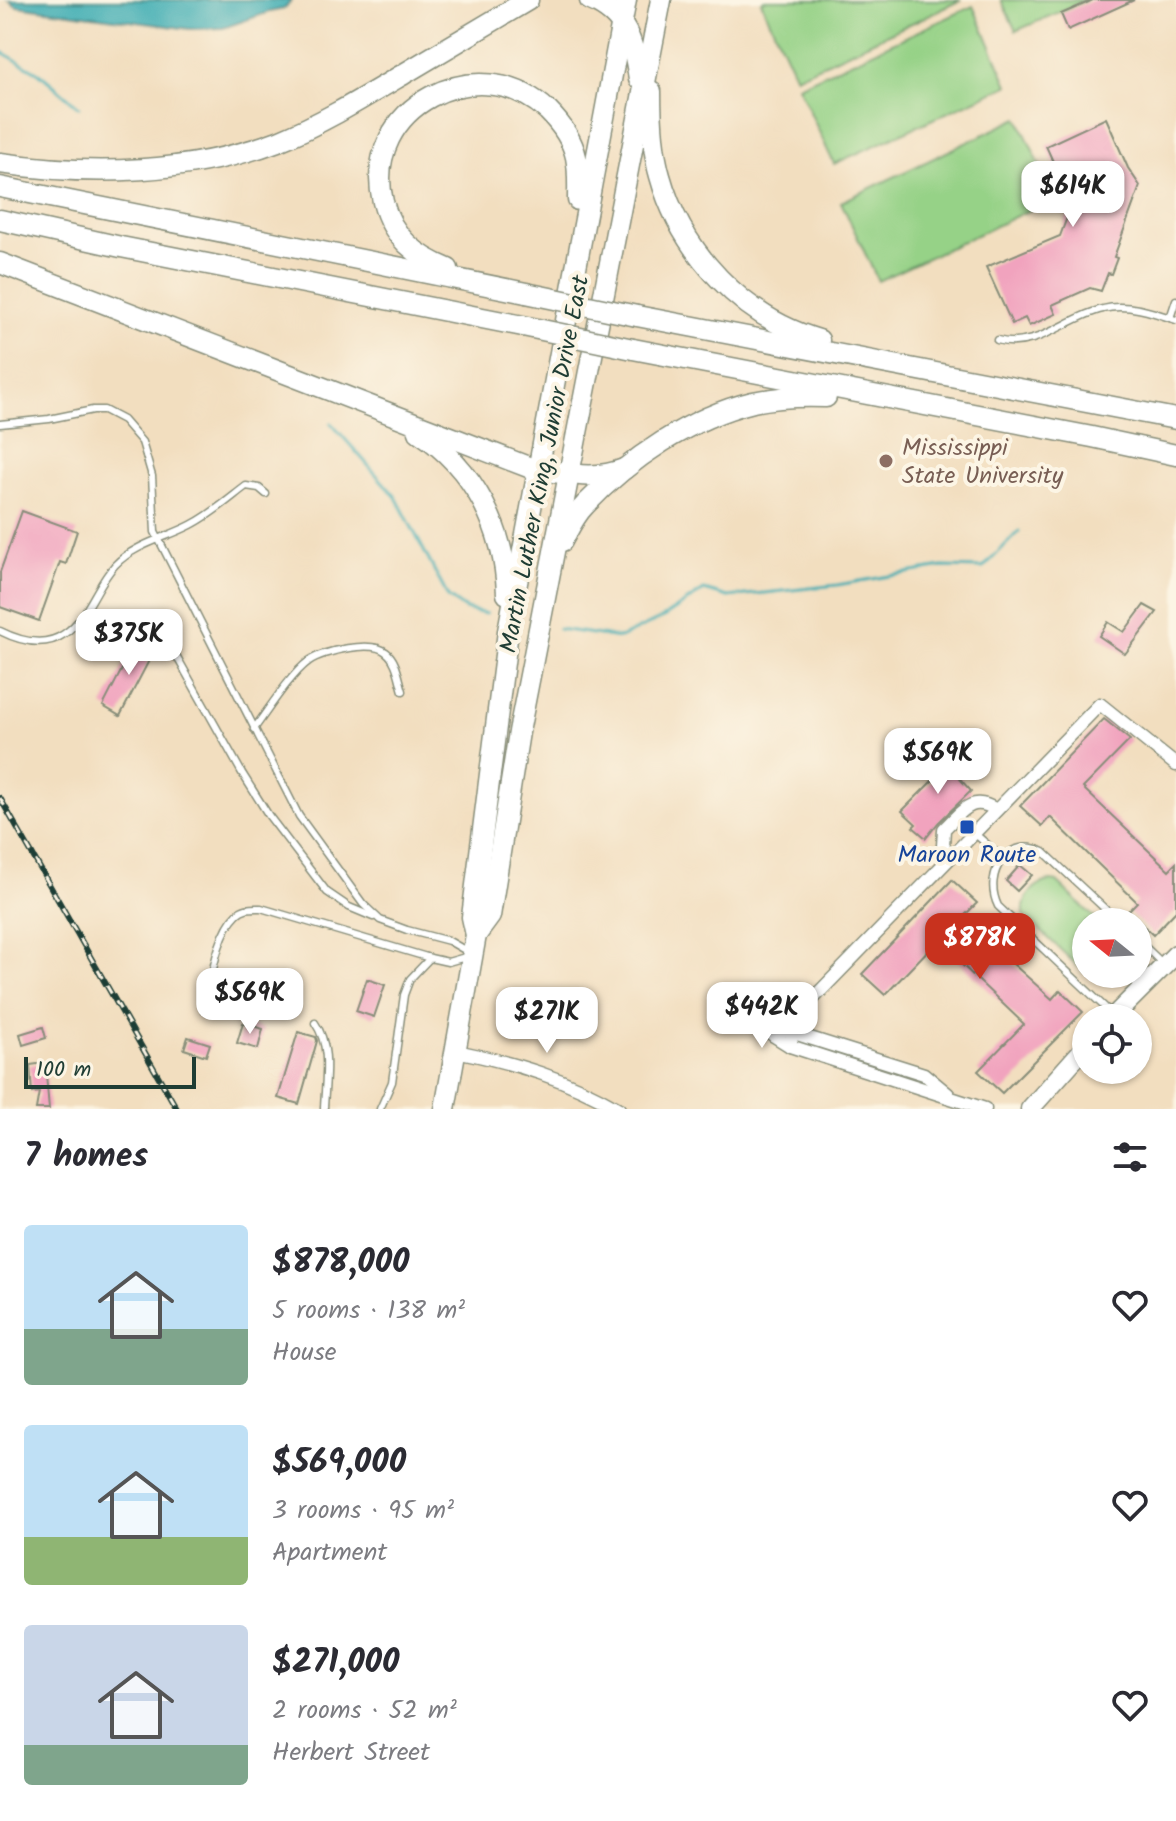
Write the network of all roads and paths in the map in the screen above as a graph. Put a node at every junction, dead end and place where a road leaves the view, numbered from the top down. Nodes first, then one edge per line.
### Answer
1 (529, 0) edge
2 (590, 0) edge
3 (626, 0) edge
4 (661, 0) edge
5 (621, 22) junction
6 (650, 55) junction
7 (642, 95) junction
8 (0, 163) edge
9 (0, 187) edge
10 (0, 220) edge
11 (579, 240) junction
12 (0, 263) edge
13 (489, 285) junction
14 (1176, 300) edge
15 (1173, 319) edge
16 (997, 340) dead end
17 (913, 367) junction
18 (392, 414) junction
19 (975, 416) junction
20 (1176, 419) edge
21 (0, 424) edge
22 (1176, 455) edge
23 (624, 469) junction
24 (536, 470) junction
25 (568, 473) junction
26 (266, 494) dead end
27 (159, 540) junction
28 (553, 554) junction
29 (0, 631) edge
30 (508, 631) junction
31 (163, 632) dead end
32 (403, 691) dead end
33 (254, 729) junction
34 (1176, 765) edge
35 (996, 810) junction
36 (974, 833) junction
37 (952, 856) junction
38 (1004, 859) junction
39 (1104, 908) edge
40 (380, 920) junction
41 (474, 945) junction
42 (1152, 949) edge
43 (430, 958) junction
44 (1170, 960) edge
45 (1100, 1004) edge
46 (1126, 1004) edge
47 (204, 1009) dead end
48 (736, 1010) dead end
49 (759, 1022) junction
50 (315, 1023) dead end
51 (792, 1031) junction
52 (790, 1046) junction
53 (456, 1051) junction
54 (1072, 1062) edge
55 (954, 1099) junction
56 (324, 1109) edge
57 (380, 1109) edge
58 (445, 1109) edge
59 (619, 1109) edge
60 (985, 1109) edge
61 (1030, 1109) edge

1 - 8 main road
2 - 5 main road
3 - 5 main road, Martin Luther King, Junior Drive East
4 - 6 main road, Martin Luther King, Junior Drive East
5 - 7 main road
5 - 11 main road, Martin Luther King, Junior Drive East
6 - 7 main road, Martin Luther King, Junior Drive East
6 - 17 main road
7 - 25 main road, Martin Luther King, Junior Drive East
9 - 13 main road
10 - 19 main road, bridge
11 - 13 main road
11 - 24 main road, Martin Luther King, Junior Drive East
12 - 18 main road
13 - 17 main road, bridge
14 - 15 lane
15 - 16 lane
17 - 20 main road
18 - 24 main road
18 - 30 main road
19 - 22 main road
19 - 23 main road
21 - 27 lane
23 - 25 main road
23 - 28 main road
24 - 25 main road
24 - 30 main road, Martin Luther King, Junior Drive East
25 - 28 main road, Martin Luther King, Junior Drive East
26 - 27 lane
27 - 29 lane
27 - 33 lane
28 - 41 main road, Martin Luther King, Junior Drive East
30 - 41 main road, Martin Luther King, Junior Drive East
31 - 40 lane
32 - 33 lane
33 - 40 lane
34 - 35 street
35 - 36 street
35 - 37 street
36 - 37 street
36 - 38 lane
37 - 51 street
38 - 39 lane
38 - 45 lane
40 - 41 lane
41 - 43 lane
41 - 53 main road, Martin Luther King, Junior Drive East
42 - 44 lane
43 - 47 lane
43 - 57 lane
44 - 46 street
48 - 49 street
49 - 51 street
49 - 52 street
50 - 56 lane
51 - 52 street
51 - 55 street
52 - 55 street
53 - 58 main road, Martin Luther King, Junior Drive East
53 - 59 street
54 - 61 street
55 - 60 street

